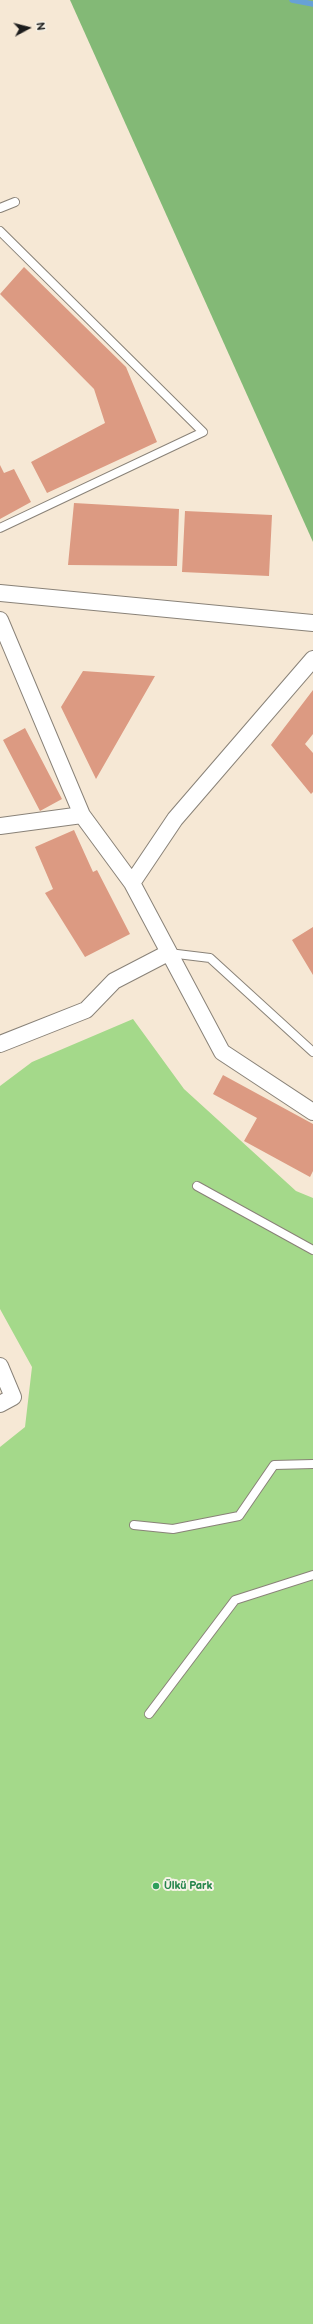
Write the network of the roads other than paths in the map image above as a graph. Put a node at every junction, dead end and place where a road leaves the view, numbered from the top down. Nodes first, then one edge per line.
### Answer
1 (15, 202) dead end
2 (0, 208) edge
3 (0, 231) edge
4 (0, 528) edge
5 (0, 593) edge
6 (0, 620) edge
7 (313, 623) edge
8 (313, 659) edge
9 (82, 815) junction
10 (0, 826) edge
11 (132, 883) junction
12 (168, 952) junction
13 (0, 1044) edge
14 (313, 1052) edge
15 (313, 1112) edge
16 (197, 1186) dead end
17 (313, 1250) edge
18 (0, 1366) edge
19 (0, 1404) edge
20 (313, 1464) edge
21 (134, 1525) dead end
22 (313, 1575) edge
23 (149, 1714) dead end

1 - 2 lane
3 - 4 lane
5 - 7 street
6 - 9 street
8 - 11 street
9 - 10 street
9 - 11 street
11 - 12 street
12 - 13 street
12 - 14 lane
12 - 15 street
16 - 17 lane
18 - 19 street
20 - 21 lane
22 - 23 lane

